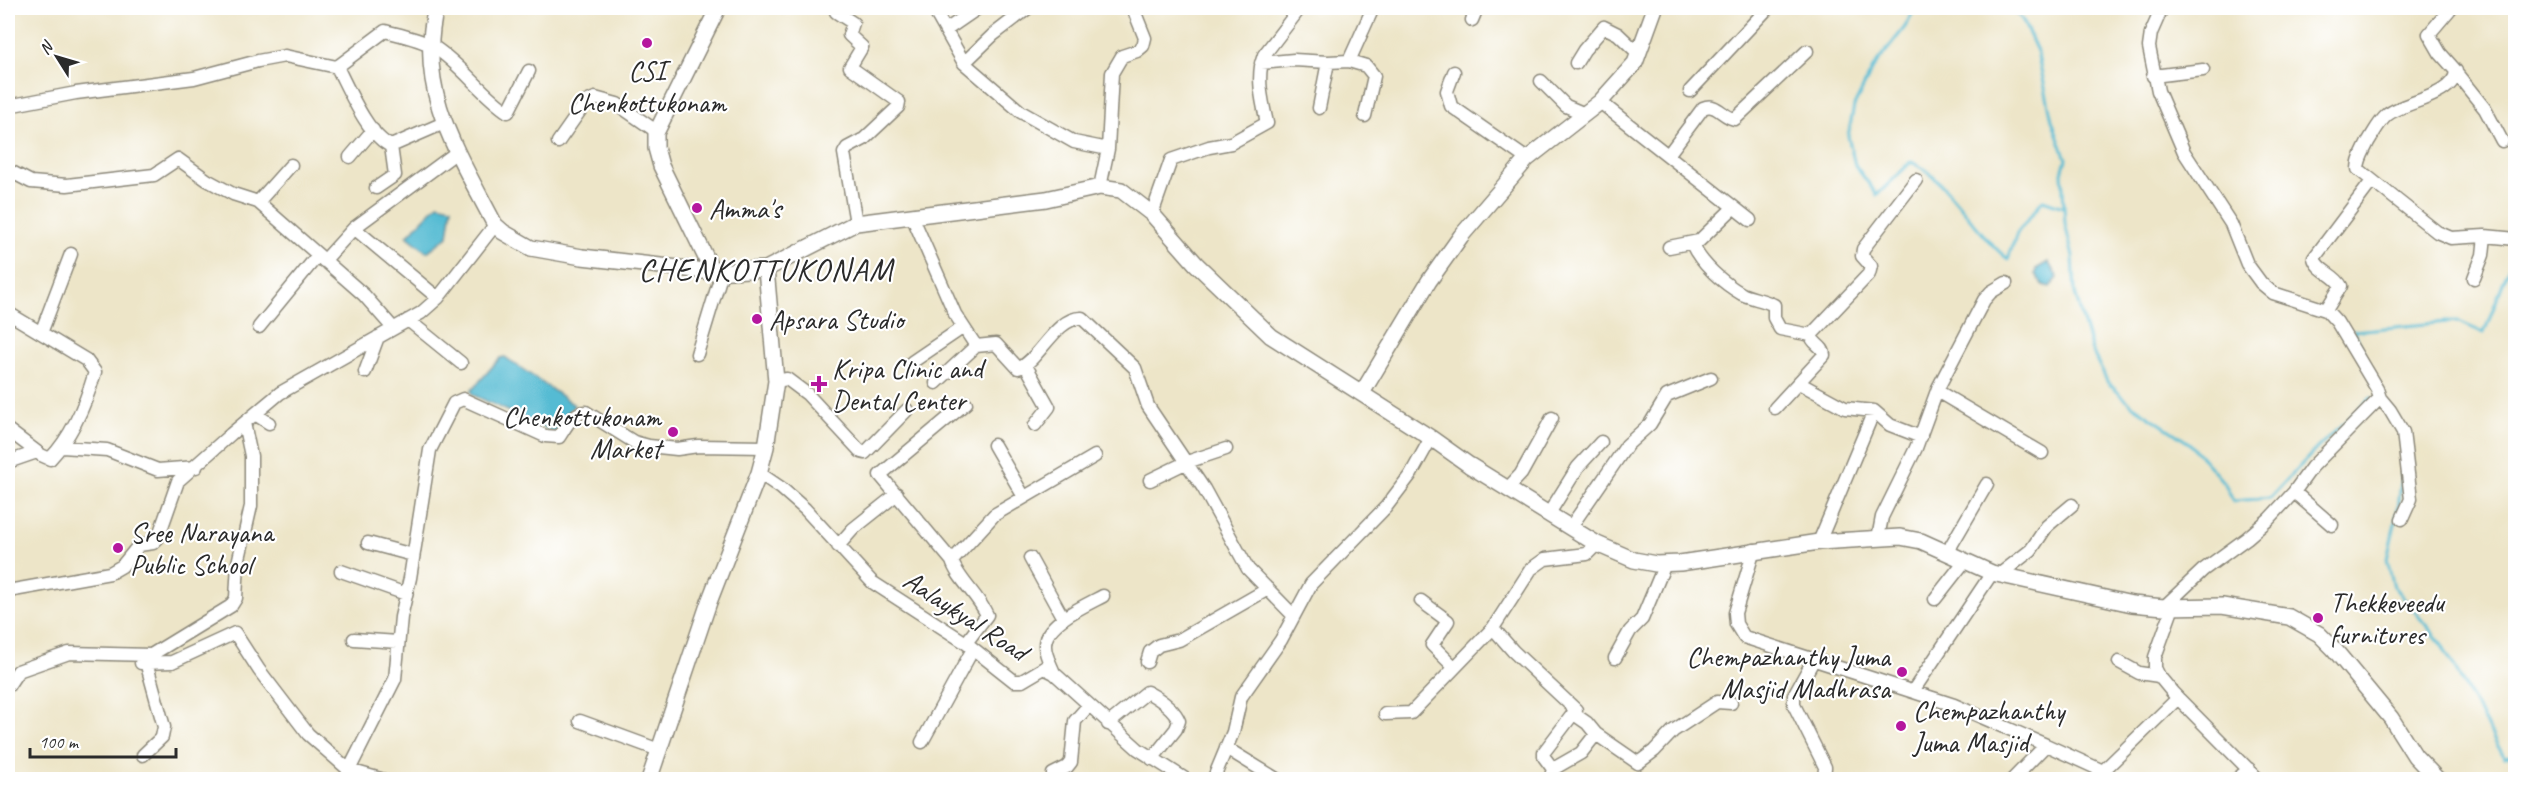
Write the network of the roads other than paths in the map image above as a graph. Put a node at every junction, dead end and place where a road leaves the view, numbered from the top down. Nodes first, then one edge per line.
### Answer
1 (436, 8) edge
2 (718, 8) edge
3 (933, 8) edge
4 (978, 8) edge
5 (1029, 8) edge
6 (1133, 8) edge
7 (1300, 8) edge
8 (1373, 8) edge
9 (1768, 8) edge
10 (2162, 8) edge
11 (2451, 8) edge
12 (1652, 9) edge
13 (836, 12) dead end
14 (946, 30) junction
15 (432, 46) junction
16 (1807, 51) dead end
17 (1638, 53) junction
18 (1349, 61) junction
19 (964, 63) junction
20 (1261, 63) junction
21 (1328, 63) junction
22 (1576, 63) dead end
23 (337, 67) junction
24 (2203, 70) dead end
25 (529, 71) dead end
26 (1454, 72) dead end
27 (2457, 74) junction
28 (2153, 76) junction
29 (1540, 81) dead end
30 (1690, 91) dead end
31 (1600, 102) junction
32 (8, 106) edge
33 (1319, 108) dead end
34 (1585, 114) junction
35 (1365, 116) dead end
36 (444, 123) junction
37 (373, 130) junction
38 (656, 131) junction
39 (2502, 141) dead end
40 (558, 142) dead end
41 (392, 146) junction
42 (1108, 148) junction
43 (457, 152) junction
44 (1668, 155) junction
45 (350, 157) dead end
46 (1527, 159) junction
47 (291, 165) dead end
48 (8, 170) edge
49 (1916, 180) dead end
50 (2372, 181) junction
51 (1100, 187) junction
52 (376, 188) dead end
53 (258, 202) junction
54 (1733, 208) junction
55 (1152, 214) junction
56 (912, 216) junction
57 (1750, 220) dead end
58 (856, 223) junction
59 (495, 225) junction
60 (354, 228) junction
61 (2485, 236) junction
62 (2516, 239) edge
63 (1692, 244) junction
64 (1669, 248) dead end
65 (71, 254) dead end
66 (321, 258) junction
67 (766, 269) junction
68 (718, 272) junction
69 (2474, 278) dead end
70 (2006, 283) dead end
71 (438, 298) junction
72 (2326, 310) junction
73 (8, 313) edge
74 (408, 320) junction
75 (259, 327) dead end
76 (393, 328) junction
77 (962, 328) junction
78 (41, 333) junction
79 (1811, 335) junction
80 (378, 337) junction
81 (976, 346) junction
82 (697, 354) dead end
83 (912, 362) dead end
84 (461, 363) dead end
85 (1026, 366) junction
86 (365, 372) dead end
87 (1711, 378) dead end
88 (776, 381) junction
89 (936, 383) dead end
90 (1798, 383) junction
91 (1937, 391) junction
92 (1362, 393) junction
93 (2380, 398) junction
94 (966, 402) dead end
95 (1775, 408) dead end
96 (907, 410) dead end
97 (1874, 411) junction
98 (255, 414) junction
99 (1552, 418) dead end
100 (244, 423) junction
101 (269, 423) dead end
102 (1035, 424) dead end
103 (8, 430) edge
104 (1921, 437) junction
105 (1431, 438) junction
106 (1601, 442) dead end
107 (994, 445) dead end
108 (62, 447) junction
109 (766, 447) junction
110 (1226, 449) dead end
111 (37, 452) junction
112 (2042, 453) dead end
113 (1095, 456) dead end
114 (8, 462) edge
115 (1187, 462) junction
116 (196, 466) junction
117 (759, 473) junction
118 (1150, 480) dead end
119 (1987, 484) dead end
120 (1507, 489) junction
121 (2294, 492) junction
122 (897, 494) junction
123 (1024, 497) junction
124 (2072, 505) dead end
125 (1548, 515) junction
126 (2402, 519) dead end
127 (2332, 525) dead end
128 (1570, 528) junction
129 (1878, 538) junction
130 (1819, 542) junction
131 (368, 543) dead end
132 (1597, 544) junction
133 (838, 546) junction
134 (1754, 550) junction
135 (413, 555) junction
136 (1948, 555) junction
137 (1030, 558) dead end
138 (952, 561) junction
139 (1964, 562) junction
140 (1665, 564) junction
141 (341, 571) dead end
142 (1995, 574) junction
143 (1268, 589) junction
144 (8, 591) edge
145 (406, 594) junction
146 (1103, 596) dead end
147 (1935, 599) dead end
148 (1421, 601) dead end
149 (2168, 607) junction
150 (1294, 615) junction
151 (1063, 618) junction
152 (1493, 628) junction
153 (354, 639) dead end
154 (398, 642) junction
155 (970, 646) junction
156 (1614, 658) dead end
157 (1814, 659) junction
158 (1147, 662) dead end
159 (2119, 662) dead end
160 (123, 663) dead end
161 (146, 663) junction
162 (1049, 667) junction
163 (1454, 667) junction
164 (13, 670) edge
165 (2159, 676) junction
166 (8, 686) edge
167 (1913, 691) junction
168 (2178, 698) junction
169 (1731, 703) dead end
170 (1089, 705) junction
171 (1385, 714) dead end
172 (1574, 714) junction
173 (580, 721) dead end
174 (1108, 724) junction
175 (1596, 734) junction
176 (922, 742) dead end
177 (2046, 745) junction
178 (1226, 748) junction
179 (659, 750) junction
180 (143, 755) dead end
181 (1152, 759) junction
182 (2249, 769) junction
183 (1551, 774) edge
184 (347, 775) edge
185 (1826, 779) edge
186 (384, 780) edge
187 (649, 780) edge
188 (1053, 780) edge
189 (1187, 780) edge
190 (1214, 780) edge
191 (1278, 780) edge
192 (2012, 780) edge
193 (2236, 780) edge
194 (2259, 780) edge
195 (2438, 780) edge

1 - 15 main road
2 - 38 main road
3 - 14 street
4 - 14 street
5 - 19 street
6 - 42 street
7 - 20 street
8 - 18 street
9 - 30 street
10 - 28 street
11 - 27 street
12 - 17 main road
13 - 58 street
14 - 19 street
15 - 23 street
15 - 25 street
15 - 36 main road
16 - 44 street
17 - 22 street
17 - 31 main road
18 - 21 street
18 - 35 street
19 - 42 street
20 - 21 street
20 - 55 street
21 - 33 street
23 - 32 street
23 - 37 street
24 - 28 street
26 - 46 street
27 - 39 street
27 - 50 street
28 - 72 street
29 - 34 street
31 - 34 main road
31 - 44 street
34 - 46 main road
36 - 41 street
36 - 43 main road
37 - 41 street
37 - 45 street
38 - 40 street
38 - 68 main road
41 - 52 street
42 - 51 street
43 - 59 main road
43 - 60 street
44 - 54 street
46 - 92 main road
47 - 53 street
48 - 53 street
49 - 79 street
50 - 61 street
50 - 72 street
51 - 55 main road
51 - 56 main road
53 - 66 street
54 - 57 street
54 - 63 street
55 - 92 main road
56 - 58 main road
56 - 77 street
58 - 67 main road
59 - 68 main road
59 - 71 street
60 - 66 street
60 - 71 street
61 - 62 street
61 - 69 street
63 - 64 street
63 - 79 street
65 - 78 street
66 - 75 street
66 - 76 street
67 - 68 main road
67 - 88 main road
68 - 82 street
70 - 91 street
71 - 74 street
72 - 93 street
73 - 78 street
74 - 76 street
74 - 84 street
76 - 80 street
77 - 81 street
77 - 83 street
78 - 108 street
79 - 90 street
80 - 86 street
80 - 98 street
81 - 85 street
81 - 89 street
85 - 102 street
85 - 115 street
87 - 128 street
88 - 96 street
88 - 109 main road
90 - 95 street
90 - 97 street
91 - 104 street
91 - 112 street
92 - 105 main road
93 - 121 street
93 - 126 street
94 - 122 street
97 - 104 street
97 - 130 street
98 - 100 street
98 - 101 street
99 - 120 street
100 - 116 street
100 - 164 street
103 - 111 street
104 - 129 street
105 - 120 main road
105 - 150 street
106 - 125 street
107 - 123 street
108 - 111 street
108 - 116 street
109 - 117 main road
109 - 135 street
110 - 115 street
111 - 114 street
113 - 123 street
115 - 118 street
115 - 143 street
116 - 144 street
117 - 133 street, Aalaykyal Road
117 - 179 main road
119 - 136 street
120 - 125 main road
121 - 127 street
121 - 149 street
122 - 133 street
122 - 138 street
123 - 138 street
124 - 142 street
125 - 128 main road
128 - 132 main road
129 - 130 main road
129 - 136 main road
130 - 134 main road
131 - 135 street
132 - 140 main road
132 - 152 street
133 - 155 street, Aalaykyal Road
134 - 140 main road
134 - 157 street
135 - 145 street
136 - 139 main road
137 - 151 street
138 - 155 street
139 - 142 main road
139 - 147 street
140 - 156 street
141 - 145 street
142 - 149 main road
142 - 167 street
143 - 150 street
143 - 158 street
145 - 154 street
146 - 151 street
148 - 163 street
149 - 165 street
149 - 195 main road
150 - 178 street
151 - 162 street
152 - 163 street
152 - 172 street
153 - 154 street
154 - 184 street
155 - 162 street, Aalaykyal Road
155 - 176 street
157 - 167 street
157 - 185 street
159 - 165 street
160 - 161 street
161 - 180 street
161 - 184 street
162 - 170 street, Aalaykyal Road
163 - 171 street
164 - 166 street
165 - 168 street
167 - 177 street
168 - 177 street
168 - 182 street
169 - 175 street
170 - 174 street, Aalaykyal Road
170 - 188 street
172 - 175 street
172 - 183 street
173 - 179 street
174 - 181 street, Aalaykyal Road
174 - 181 street
175 - 183 street
177 - 192 street
178 - 190 street
178 - 191 street
179 - 187 main road
181 - 189 street, Aalaykyal Road
182 - 193 street
182 - 194 street
184 - 186 street

